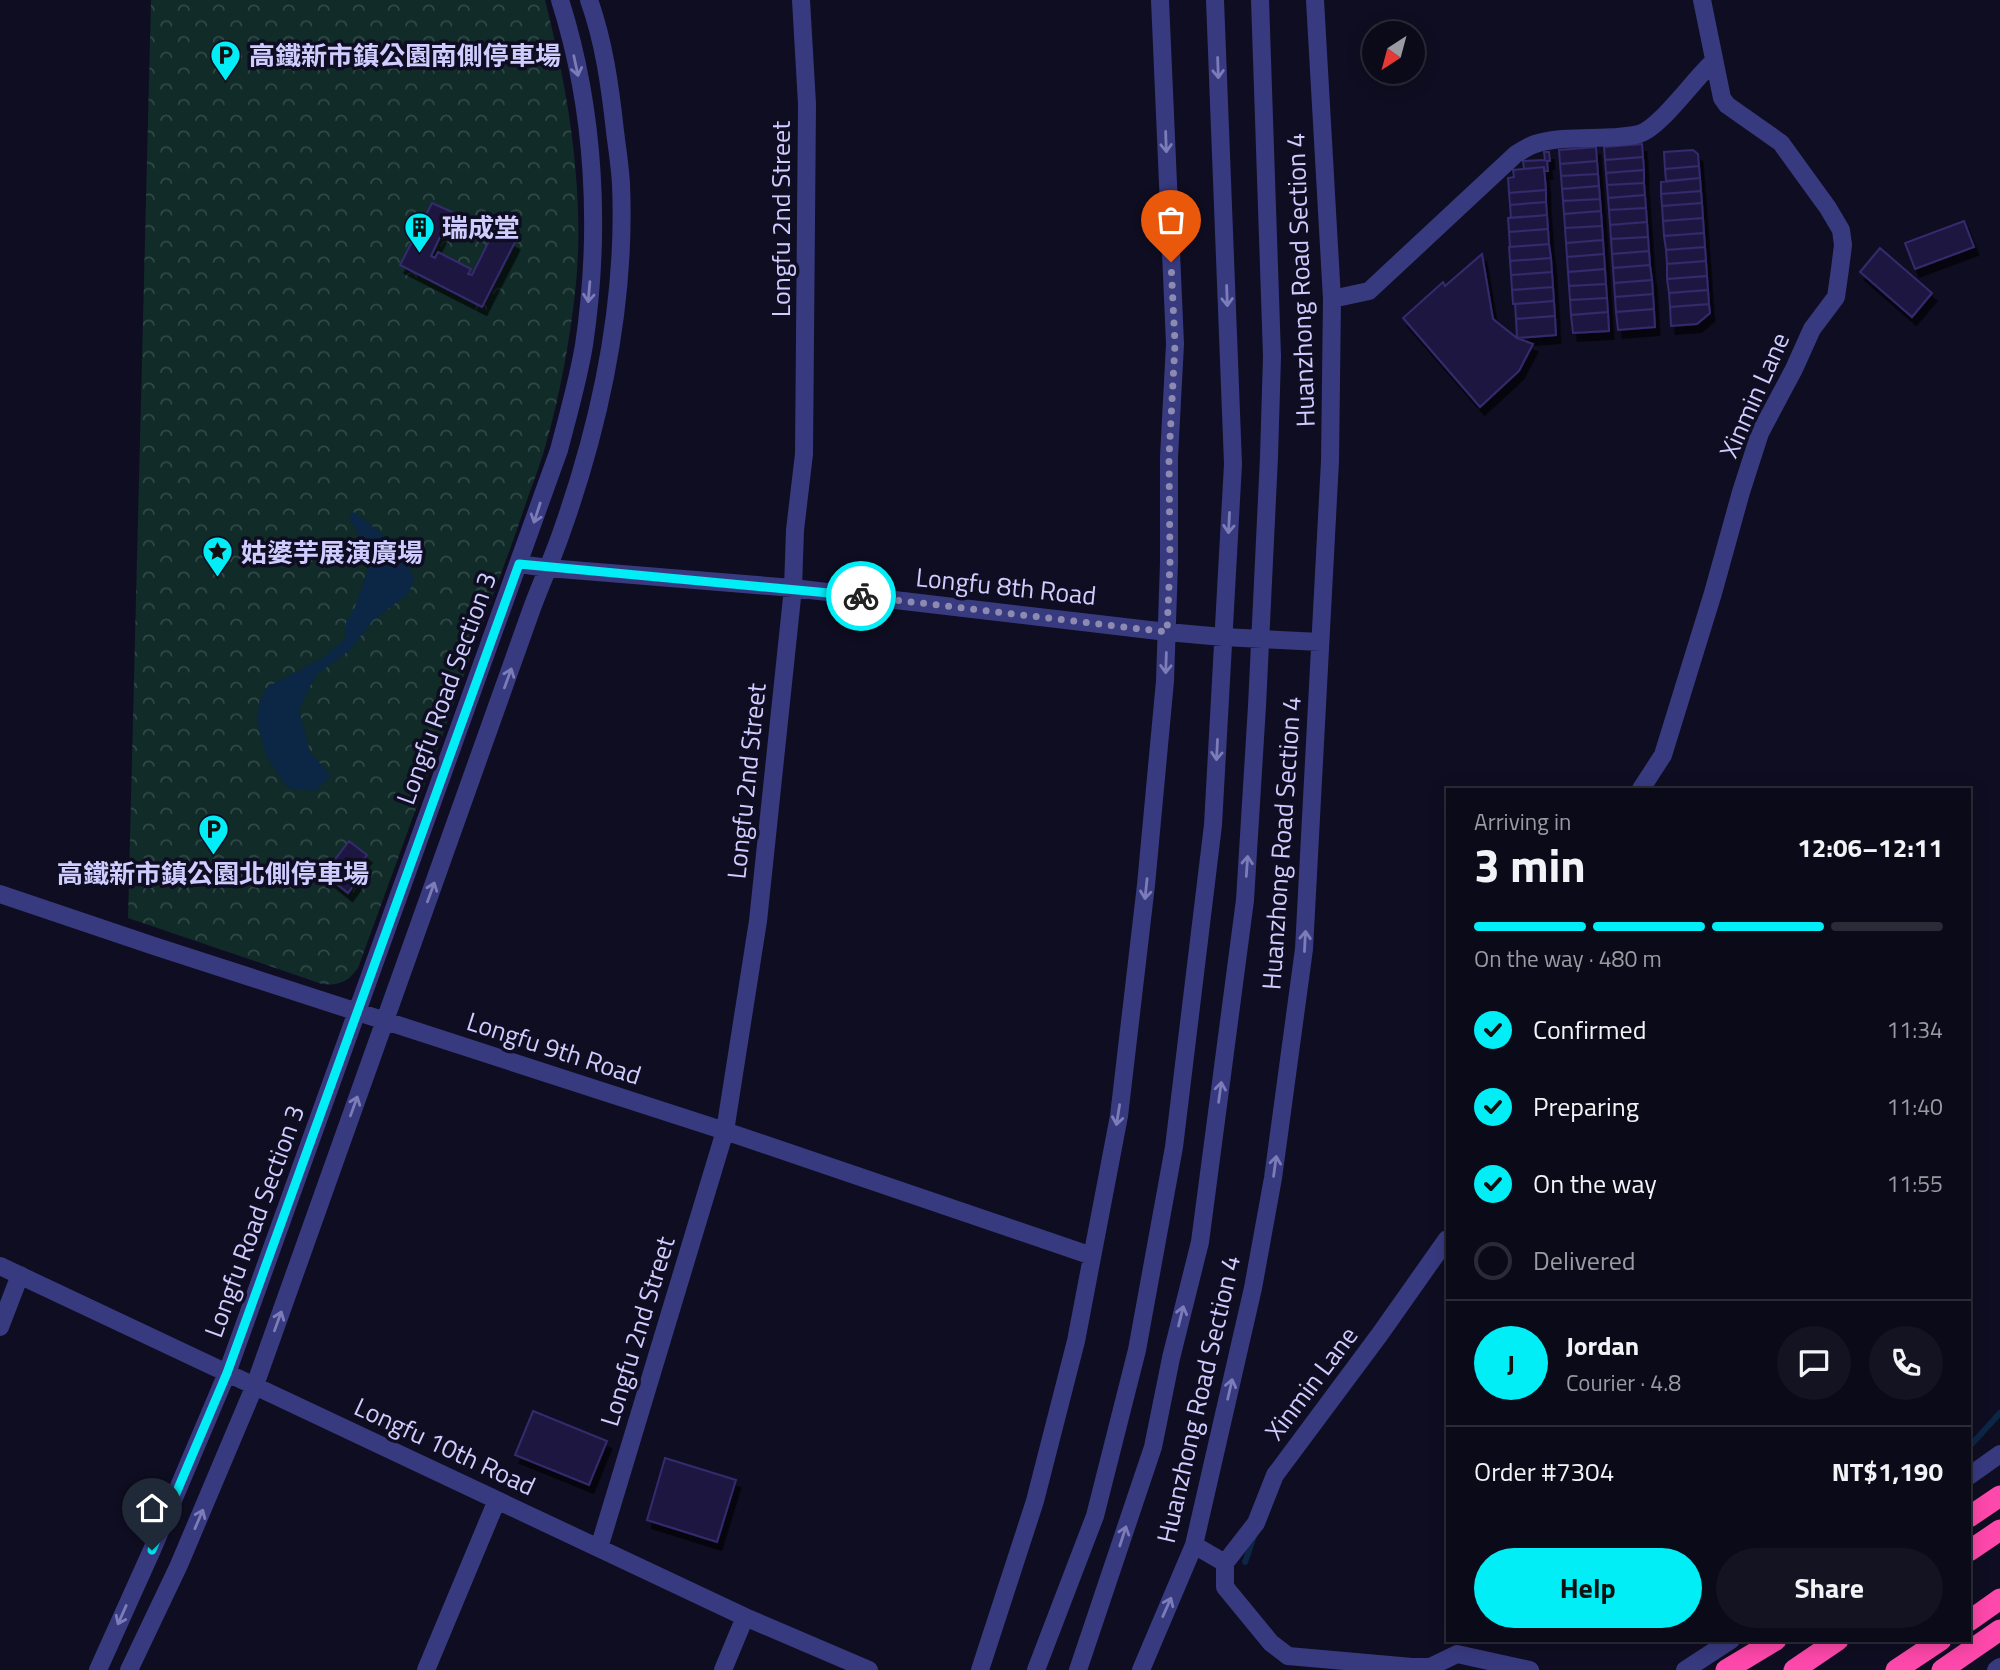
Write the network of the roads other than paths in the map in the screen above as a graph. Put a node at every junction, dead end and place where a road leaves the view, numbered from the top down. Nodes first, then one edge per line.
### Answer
1 (559, 0) edge
2 (589, 0) edge
3 (801, 0) edge
4 (1160, 0) edge
5 (1215, 0) edge
6 (1260, 0) edge
7 (1315, 0) edge
8 (1702, 0) edge
9 (1713, 62) junction
10 (1332, 299) junction
11 (519, 564) junction
12 (548, 568) junction
13 (793, 588) junction
14 (1167, 632) junction
15 (1223, 637) junction
16 (1261, 638) junction
17 (1320, 642) junction
18 (1642, 788) edge
19 (0, 894) edge
20 (358, 1012) junction
21 (384, 1021) junction
22 (725, 1131) junction
23 (1446, 1240) edge
24 (1092, 1255) junction
25 (0, 1266) edge
26 (20, 1275) junction
27 (0, 1327) edge
28 (227, 1373) junction
29 (255, 1385) junction
30 (2000, 1454) edge
31 (1971, 1475) edge
32 (2000, 1496) edge
33 (497, 1500) junction
34 (1971, 1516) edge
35 (2000, 1530) edge
36 (1194, 1545) junction
37 (599, 1548) junction
38 (1971, 1550) edge
39 (1224, 1563) junction
40 (2000, 1599) edge
41 (745, 1617) junction
42 (1971, 1620) edge
43 (2000, 1630) edge
44 (1728, 1642) edge
45 (1773, 1642) edge
46 (1835, 1642) edge
47 (1938, 1642) edge
48 (98, 1670) edge
49 (129, 1670) edge
50 (426, 1670) edge
51 (723, 1670) edge
52 (869, 1670) edge
53 (980, 1670) edge
54 (1036, 1670) edge
55 (1078, 1670) edge
56 (1141, 1670) edge
57 (1530, 1670) edge
58 (1685, 1670) edge
59 (1727, 1670) edge
60 (1794, 1670) edge
61 (1896, 1670) edge
62 (1942, 1670) edge

1 -> 11 street, Longfu Road Section 3
2 - 12 street, Longfu Road Section 3
3 - 13 street, Longfu 2nd Street
4 -> 14 street
5 -> 15 street
6 - 16 street, Huanzhong Road Section 4
7 - 10 street, Huanzhong Road Section 4
8 - 9 street, Xinmin Lane
9 - 10 street
9 - 18 street, Xinmin Lane
10 - 17 street, Huanzhong Road Section 4
11 - 12 street, Longfu 8th Road
11 - 20 street, Longfu Road Section 3
12 - 13 street, Longfu 8th Road
21 -> 12 street, Longfu Road Section 3
13 - 14 street, Longfu 8th Road
13 - 22 street, Longfu 2nd Street
14 - 15 street, Longfu 8th Road
14 -> 24 street
15 - 16 street, Longfu 8th Road
15 -> 54 street
16 - 17 street, Longfu 8th Road
55 -> 16 street, Huanzhong Road Section 4
36 -> 17 street, Huanzhong Road Section 4
19 - 20 street, Longfu 9th Road
20 - 21 street, Longfu 9th Road
20 - 28 street, Longfu Road Section 3
21 - 22 street, Longfu 9th Road
29 -> 21 street, Longfu Road Section 3
22 - 24 street, Longfu 9th Road
22 - 37 street, Longfu 2nd Street
23 - 39 street, Xinmin Lane
24 - 53 street
25 - 26 street, Longfu 10th Road
26 - 27 street
26 - 28 street, Longfu 10th Road
28 - 29 street, Longfu 10th Road
28 -> 48 street, Longfu Road Section 3
29 - 33 street, Longfu 10th Road
49 -> 29 street, Longfu Road Section 3
30 - 31 street
32 - 34 highway
33 - 37 street, Longfu 10th Road
33 - 50 street
35 - 38 highway
36 - 39 street
56 -> 36 street, Huanzhong Road Section 4
37 - 41 street, Longfu 10th Road
39 - 57 street
40 - 42 highway
41 - 51 street
41 - 52 street, Longfu 10th Road
43 - 62 highway
44 - 58 street
45 - 59 highway
46 - 60 highway
47 - 61 highway

